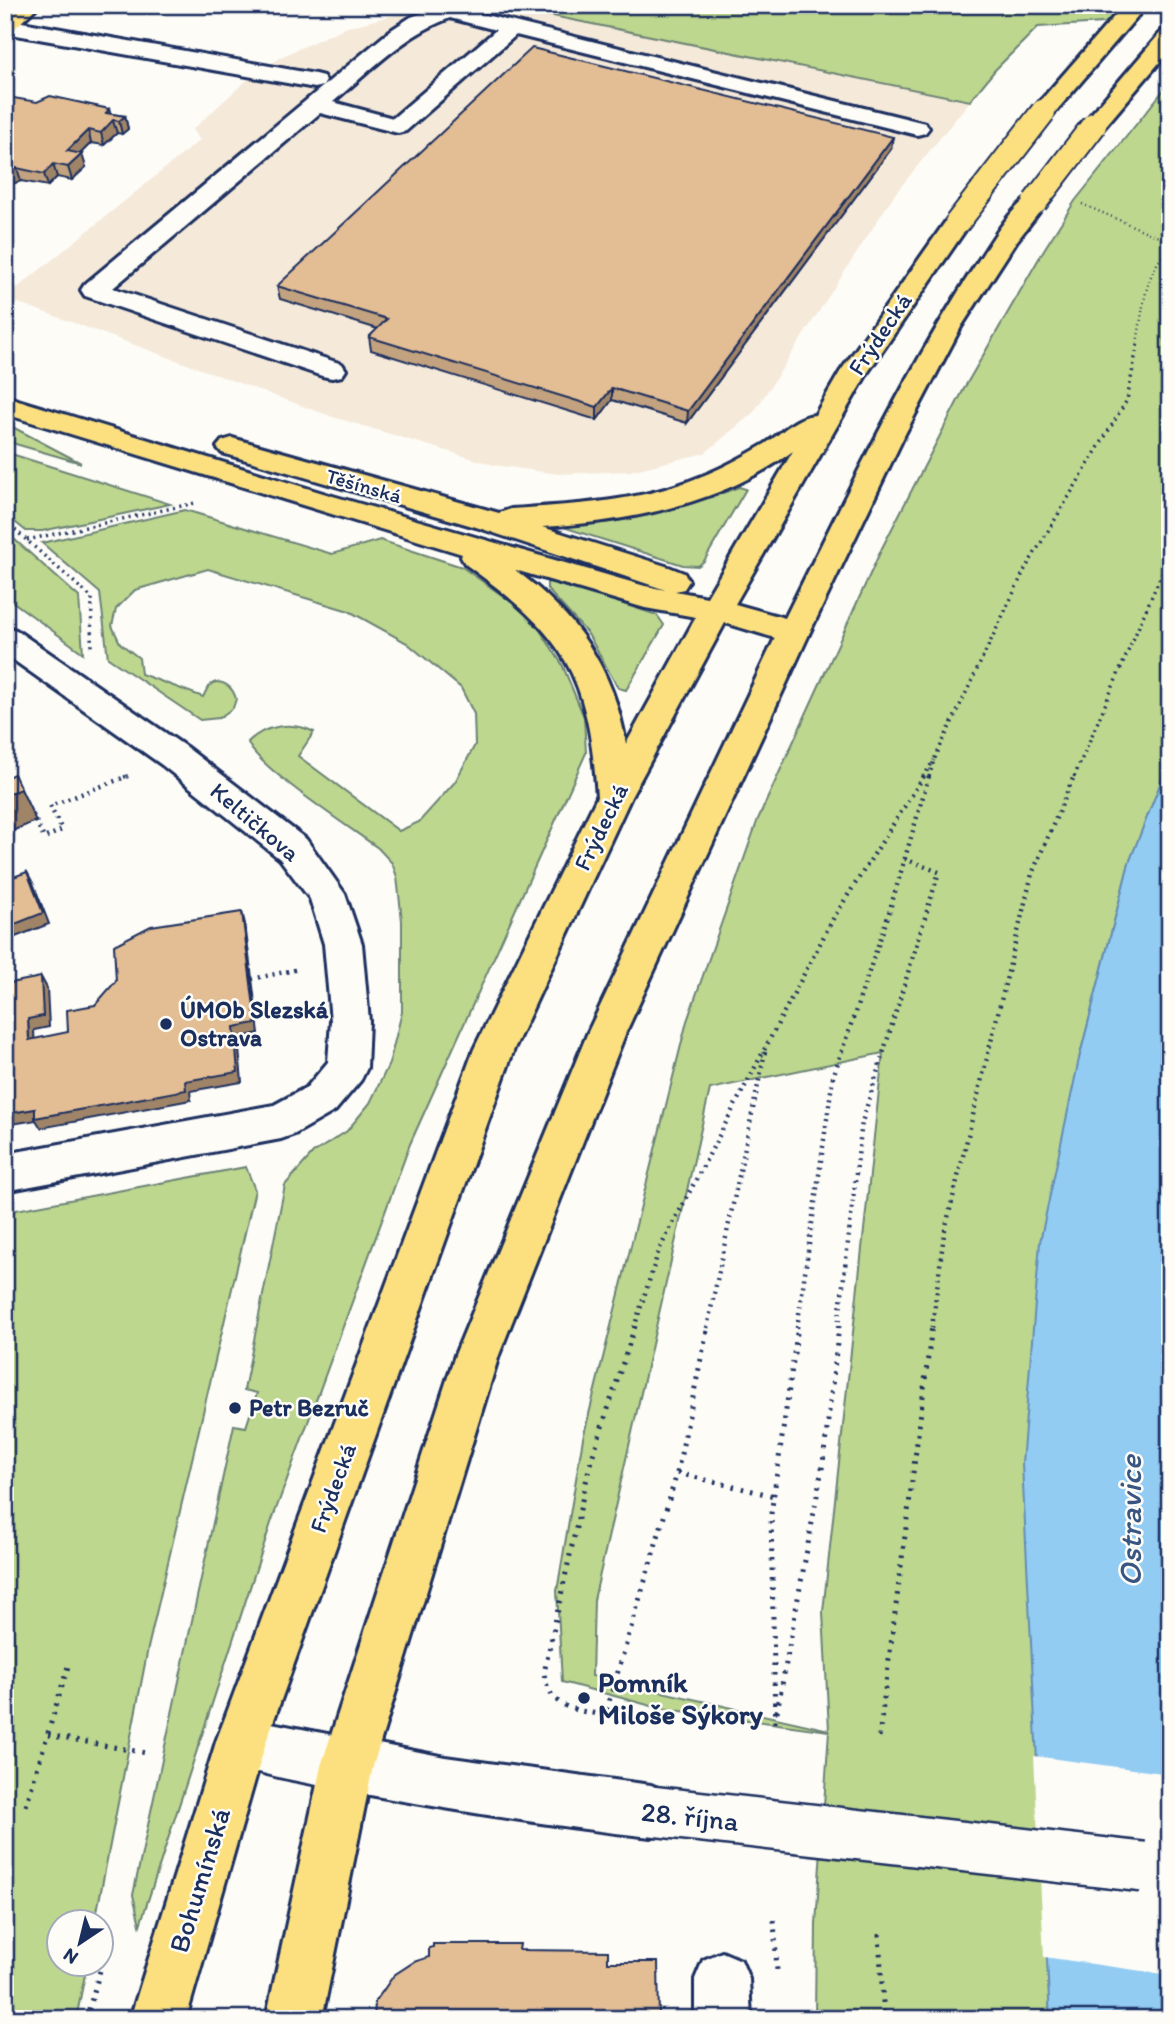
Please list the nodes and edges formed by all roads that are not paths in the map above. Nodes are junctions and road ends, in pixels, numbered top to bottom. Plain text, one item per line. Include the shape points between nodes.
1 (28, 5) edge
2 (1136, 5) edge
3 (5, 25) edge
4 (512, 27) junction
5 (1170, 36) edge
6 (315, 93) junction
7 (917, 128) dead end
8 (332, 370) dead end
9 (5, 377) edge
10 (5, 405) edge
11 (831, 408) junction
12 (487, 520) junction
13 (451, 540) junction
14 (716, 609) junction
15 (794, 632) junction
16 (5, 638) edge
17 (614, 797) junction
18 (5, 1173) edge
19 (241, 1742) junction
20 (347, 1766) junction
21 (1156, 1868) edge
22 (158, 2019) edge
23 (294, 2019) edge

1 - 3 main road
2 - 11 main road, Frýdecká, bridge via 1043,112 957,223
3 - 6 street
4 - 6 street via 449,11 433,16
4 - 6 street via 398,126
4 - 7 street
5 - 15 main road, bridge via 1006,237 948,327
6 - 8 street via 94,290
9 - 12 main road, Těšínská
10 - 13 main road, Těšínská
11 - 12 main road via 772,454 684,496 640,507
11 - 14 main road, Frýdecká
12 - 14 main road, Těšínská via 658,574
13 - 14 main road, Těšínská via 645,597
13 - 17 main road via 543,609 575,649 593,680 611,755
14 - 15 main road, Těšínská
14 - 17 main road, Frýdecká
15 - 20 main road via 607,1032 477,1355
16 - 18 street, Keltičkova via 189,767 293,849 327,894 343,944 351,1021 347,1068 321,1099 281,1121
17 - 19 main road, Frýdecká via 494,1049
19 - 20 street, 28. října
19 - 22 main road, Bohumínská
20 - 21 street, 28. října, bridge via 589,1805
20 - 23 main road

